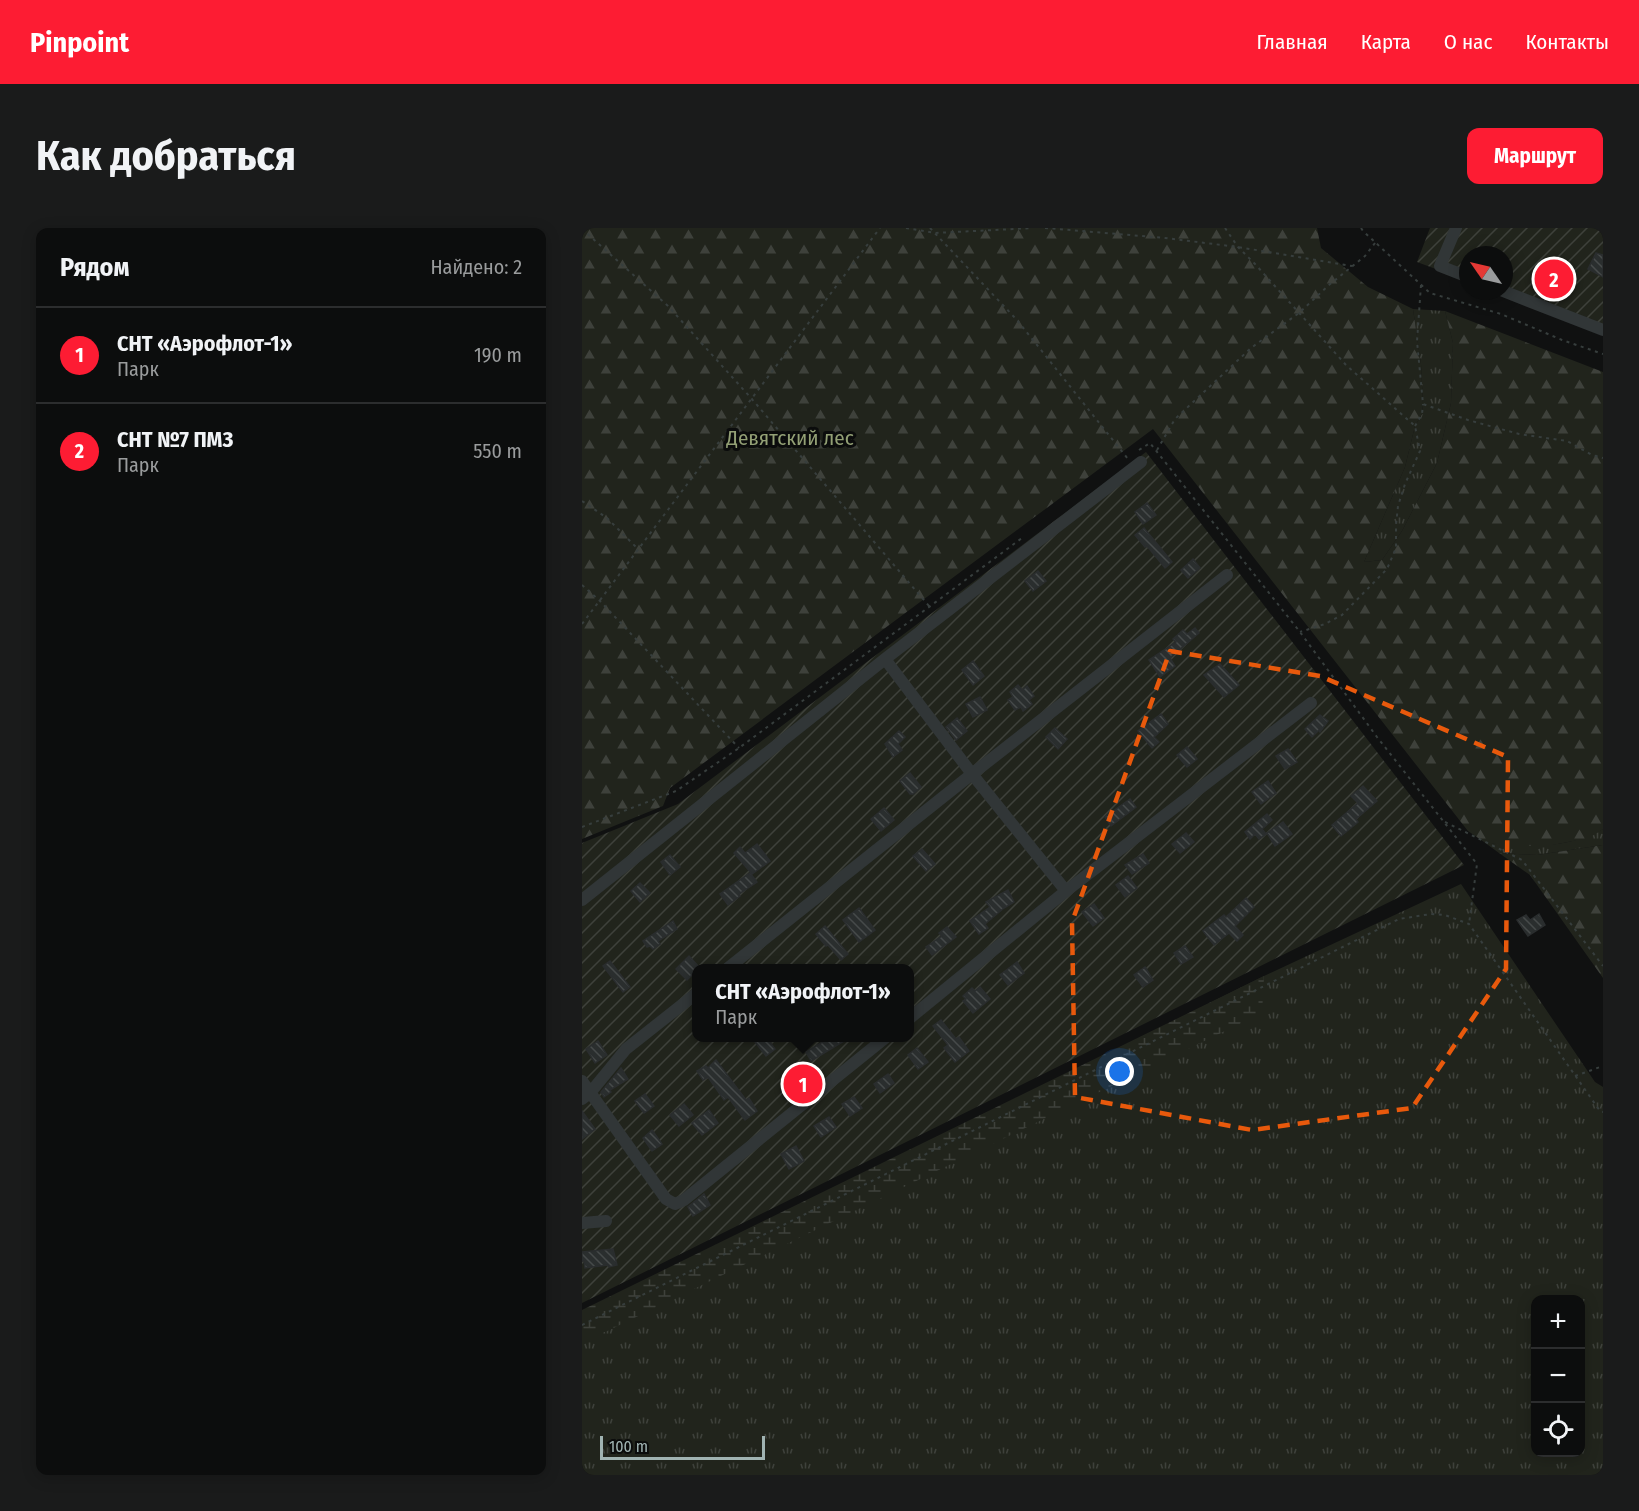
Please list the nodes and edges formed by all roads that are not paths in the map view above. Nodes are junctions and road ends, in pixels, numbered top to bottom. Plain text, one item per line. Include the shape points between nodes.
1 (1456, 228) edge
2 (1459, 273) edge
3 (1513, 295) edge
4 (1603, 330) edge
5 (1139, 457) road end
6 (1227, 575) dead end
7 (885, 659) junction
8 (1311, 703) dead end
9 (972, 774) junction
10 (1066, 891) junction
11 (582, 900) edge
12 (734, 964) edge
13 (692, 996) edge
14 (914, 1014) edge
15 (880, 1042) edge
16 (582, 1081) edge
17 (586, 1096) edge
18 (606, 1221) dead end
19 (582, 1223) edge

1 - 2 lane via 1440,266
3 - 4 lane
5 - 7 lane
6 - 9 lane
7 - 9 lane
7 - 11 lane
8 - 10 lane
9 - 10 lane
9 - 12 lane
10 - 14 lane
13 - 17 lane via 626,1049
15 - 17 lane via 675,1204 666,1199
16 - 17 lane
18 - 19 lane

